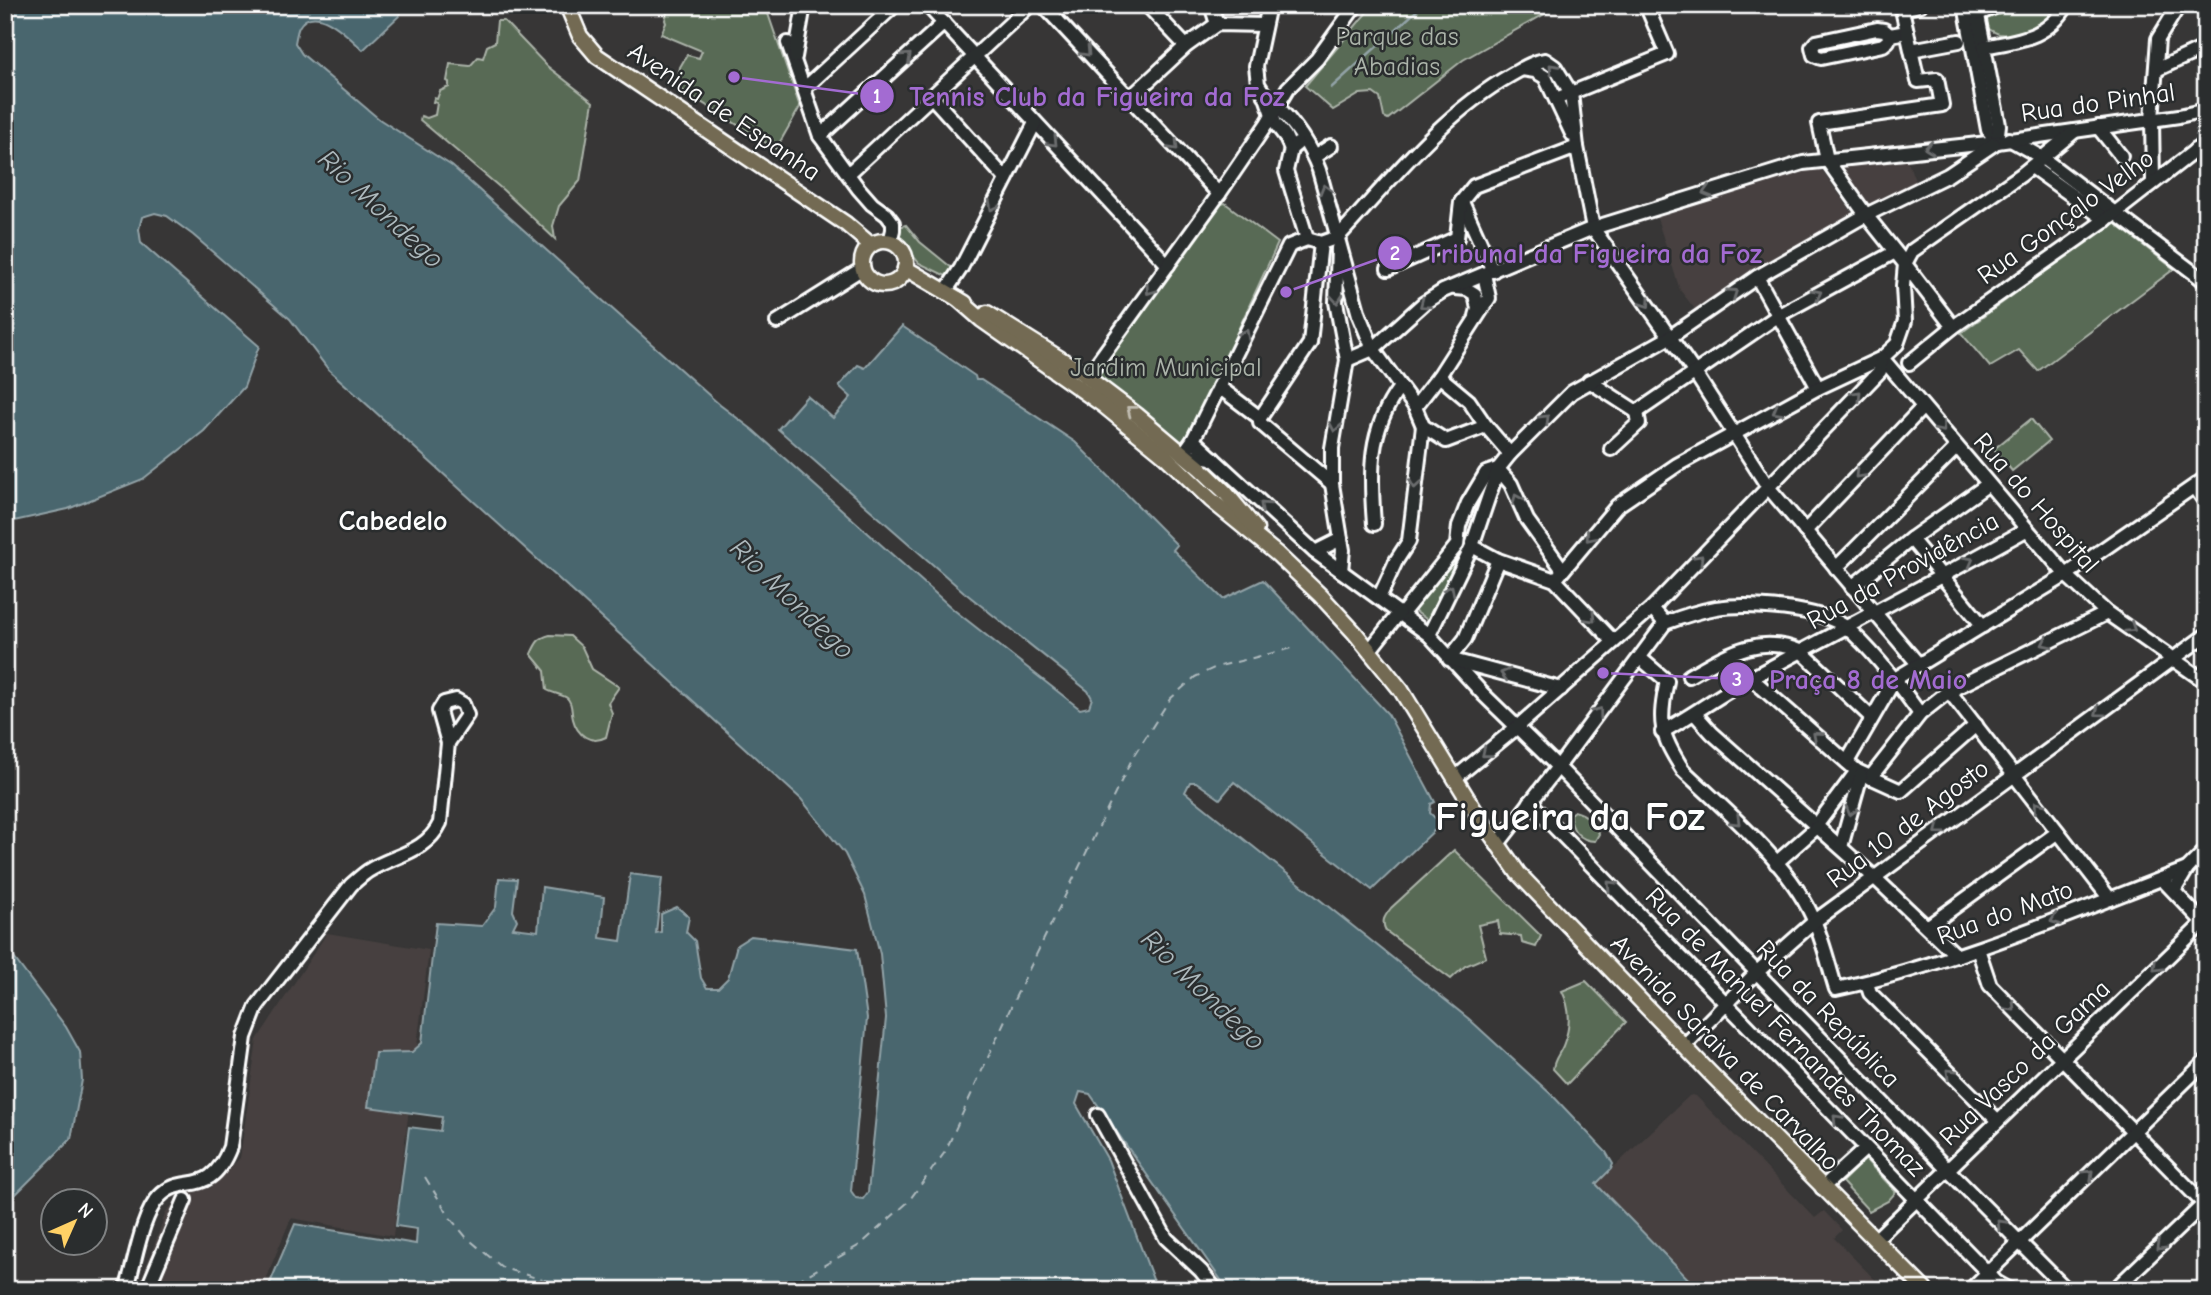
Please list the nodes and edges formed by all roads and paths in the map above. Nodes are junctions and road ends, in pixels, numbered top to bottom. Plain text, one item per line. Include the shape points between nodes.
1 (566, 5) edge
2 (804, 5) edge
3 (895, 5) edge
4 (927, 5) edge
5 (1030, 5) edge
6 (1043, 5) edge
7 (1147, 5) edge
8 (1211, 5) edge
9 (1269, 5) edge
10 (1356, 5) edge
11 (1646, 5) edge
12 (1920, 5) edge
13 (1965, 5) edge
14 (2000, 5) edge
15 (2067, 5) edge
16 (2179, 5) edge
17 (1901, 7) edge
18 (1977, 10) edge
19 (944, 23) junction
20 (1217, 24) junction
21 (1264, 25) junction
22 (1907, 32) junction
23 (1890, 35) junction
24 (1959, 41) dead end
25 (788, 43) dead end
26 (1185, 46) junction
27 (1984, 47) junction
28 (2206, 47) edge
29 (1911, 50) junction
30 (974, 56) junction
31 (794, 61) junction
32 (1522, 69) junction
33 (2156, 70) junction
34 (804, 88) junction
35 (1571, 93) junction
36 (931, 96) junction
37 (1130, 98) junction
38 (1556, 99) junction
39 (1274, 109) junction
40 (2206, 110) edge
41 (2152, 119) junction
42 (1035, 123) junction
43 (2098, 127) junction
44 (2077, 130) junction
45 (820, 136) junction
46 (2003, 141) junction
47 (1305, 142) junction
48 (1959, 145) junction
49 (1331, 146) dead end
50 (2201, 146) edge
51 (1577, 147) junction
52 (1291, 149) junction
53 (2121, 156) dead end
54 (1314, 157) junction
55 (2041, 157) junction
56 (1827, 160) junction
57 (2206, 164) edge
58 (1963, 165) junction
59 (2032, 167) junction
60 (848, 174) junction
61 (2056, 177) junction
62 (1006, 179) junction
63 (2153, 183) junction
64 (1219, 194) junction
65 (1461, 202) junction
66 (1866, 215) junction
67 (2110, 216) junction
68 (1593, 228) junction
69 (1338, 237) junction
70 (1307, 239) junction
71 (890, 242) junction
72 (1321, 243) junction
73 (870, 245) junction
74 (1895, 253) junction
75 (1905, 264) junction
76 (1168, 265) junction
77 (863, 268) junction
78 (905, 268) junction
79 (1388, 268) dead end
80 (1488, 272) junction
81 (1756, 277) junction
82 (2206, 282) edge
83 (1451, 288) junction
84 (952, 296) junction
85 (1779, 315) junction
86 (1475, 320) junction
87 (777, 322) dead end
88 (1953, 327) junction
89 (1670, 337) junction
90 (1373, 349) junction
91 (1882, 358) junction
92 (1347, 360) junction
93 (1909, 363) dead end
94 (1695, 373) junction
95 (1439, 376) junction
96 (1589, 381) junction
97 (1086, 384) junction
98 (1219, 387) junction
99 (1400, 387) junction
100 (1818, 388) junction
101 (1415, 407) junction
102 (1923, 407) junction
103 (1637, 412) junction
104 (1260, 420) junction
105 (1423, 426) junction
106 (1486, 426) junction
107 (1735, 434) junction
108 (1193, 440) junction
109 (1957, 447) junction
110 (1611, 450) dead end
111 (1163, 454) junction
112 (1184, 454) junction
113 (1510, 454) junction
114 (1213, 458) junction
115 (1498, 469) junction
116 (2206, 478) edge
117 (1332, 484) junction
118 (1987, 485) junction
119 (1768, 487) junction
120 (2195, 487) junction
121 (2206, 503) edge
122 (1374, 524) dead end
123 (2026, 530) junction
124 (1805, 531) junction
125 (1341, 539) junction
126 (1911, 539) junction
127 (1472, 546) junction
128 (1315, 552) junction
129 (1277, 554) junction
130 (1498, 560) junction
131 (1836, 568) junction
132 (1341, 572) junction
133 (1559, 575) junction
134 (2066, 575) junction
135 (1942, 577) junction
136 (1852, 587) junction
137 (1379, 598) junction
138 (1652, 608) junction
139 (1874, 613) junction
140 (2107, 613) junction
141 (1400, 614) junction
142 (1665, 623) junction
143 (1983, 626) junction
144 (1845, 627) junction
145 (1429, 635) junction
146 (2206, 635) edge
147 (1613, 641) junction
148 (1370, 650) junction
149 (1802, 652) junction
150 (1640, 658) junction
151 (2175, 658) junction
152 (1449, 659) junction
153 (1919, 665) junction
154 (1689, 676) dead end
155 (1751, 678) junction
156 (1895, 679) junction
157 (2206, 682) edge
158 (1561, 689) junction
159 (1949, 691) junction
160 (1695, 714) junction
161 (1920, 714) junction
162 (1872, 718) junction
163 (444, 724) junction
164 (1976, 725) junction
165 (459, 726) junction
166 (1517, 727) junction
167 (1662, 732) junction
168 (449, 743) junction
169 (1558, 767) junction
170 (1859, 771) junction
171 (2014, 774) junction
172 (1455, 778) junction
173 (1530, 802) junction
174 (1816, 827) junction
175 (2058, 832) junction
176 (1497, 845) junction
177 (1841, 847) junction
178 (2206, 850) edge
179 (1776, 863) junction
180 (2187, 869) junction
181 (1875, 878) junction
182 (2162, 879) junction
183 (2174, 891) junction
184 (2110, 899) junction
185 (1815, 921) junction
186 (2205, 921) edge
187 (1927, 927) junction
188 (1978, 949) junction
189 (1957, 956) junction
190 (1756, 973) junction
191 (1867, 983) junction
192 (1727, 1005) junction
193 (1684, 1046) junction
194 (2063, 1059) junction
195 (2206, 1061) edge
196 (1098, 1115) dead end
197 (1998, 1121) junction
198 (2134, 1131) junction
199 (1866, 1148) junction
200 (1947, 1169) junction
201 (1822, 1188) junction
202 (185, 1200) dead end
203 (1917, 1200) junction
204 (2205, 1204) edge
205 (1876, 1239) junction
206 (2019, 1242) junction
207 (1995, 1282) edge
208 (127, 1290) edge
209 (147, 1290) edge
210 (1216, 1290) edge
211 (1925, 1290) edge
212 (1970, 1290) edge
213 (2010, 1290) edge
214 (2067, 1290) edge
215 (2114, 1290) edge

1 - 73 main road, Avenida de Espanha via 580,36 597,56 846,224
2 - 31 street
3 - 34 street
4 - 19 street
5 - 30 street
6 -> 37 street
7 - 26 street
8 - 20 street
9 - 21 street
10 - 39 street
11 - 35 street via 1667,54
12 - 17 street
13 - 46 street via 1988,130
14 - 18 street
15 - 27 street via 2058,20 2030,38
16 - 33 street via 2158,39
17 - 22 street
18 - 27 street
19 - 30 street
45 -> 19 street
20 - 21 street
20 - 26 street
21 - 39 street via 1256,66 1258,84
22 - 23 street
22 - 29 street
23 - 23 street via 1877,29 1812,47 1814,55 1821,58 1883,45
24 - 29 street
25 - 31 street
26 - 37 street
27 - 46 street
28 - 33 street
29 - 56 street via 1918,81 1937,79 1942,104 1819,123
30 - 36 street
30 - 42 street
31 - 34 street
35 -> 32 street via 1555,67 1545,60
32 - 38 street via 1545,77
32 - 69 street via 1493,85 1439,129
33 - 41 street
34 - 45 street
35 - 38 street
35 - 51 street
36 - 60 street
36 - 62 street
37 -> 64 street
38 - 51 street
39 - 47 street via 1285,114
39 - 52 street
39 - 64 street
40 - 41 street, Rua do Pinhal
41 - 43 street, Rua do Pinhal
41 - 63 street
42 - 62 street
42 -> 76 street
43 - 44 street, Rua do Pinhal
43 - 53 street
44 - 46 street, Rua do Pinhal
44 - 55 street
45 - 60 street
46 - 48 street, Rua do Pinhal
46 - 55 street
46 - 58 street
47 - 52 street
47 - 54 street
48 -> 56 street, Rua do Pinhal
48 - 58 street via 1965,156
49 - 54 street
50 - 57 street
50 - 63 street, Rua Gonçalo Velho
51 - 65 street via 1474,186
51 - 68 street
52 - 70 street via 1286,171
69 -> 54 street
55 - 59 street
55 - 61 street
56 - 66 street
56 -> 68 street, Rua do Pinhal via 1803,163
58 - 66 street
59 - 61 street
59 - 75 street via 1912,251
60 - 71 street via 893,223
61 - 67 street
62 -> 84 street via 961,268
63 - 67 street, Rua Gonçalo Velho
64 - 76 street
65 - 79 street via 1457,237
65 - 80 street
66 - 74 street
66 - 81 street
67 - 82 street
67 - 88 street, Rua Gonçalo Velho
68 - 80 street, Rua do Pinhal
68 -> 89 street
69 - 72 street
69 - 90 street
69 -> 92 street via 1336,302
70 - 72 street
98 -> 70 street via 1289,246
71 - 73 main road
71 - 78 main road via 901,249
72 - 104 street via 1310,343
73 - 77 main road
74 - 75 street
85 -> 74 street
75 - 88 street
75 - 91 street via 1905,321 1898,344
76 -> 97 street
77 - 78 main road via 871,280 884,284 898,279
77 - 87 street
78 - 84 main road
80 - 83 street, Rua do Pinhal
80 - 86 street via 1489,298
81 - 85 street
89 -> 81 street
83 - 86 street via 1475,294
83 -> 90 street, Rua do Pinhal via 1424,303
84 - 97 main road via 1024,334
85 - 94 street
85 - 100 street
86 - 95 street
88 - 93 street, Rua Gonçalo Velho
89 - 94 street
89 - 96 street
90 - 92 street, Rua do Pinhal
90 - 99 street
91 - 100 street
91 - 102 street, Rua do Hospital
119 -> 91 street via 1880,370
92 -> 117 street via 1332,447
94 - 103 street
94 - 107 street
95 - 101 street
95 - 106 street via 1469,401
96 - 103 street
113 -> 96 street via 1572,391
97 - 111 main road
112 -> 97 main road via 1137,415
98 - 104 street
98 - 108 street
99 - 101 street
99 - 122 street via 1375,434 1371,478
100 -> 107 street
101 - 105 street
102 -> 109 street, Rua do Hospital
102 -> 124 street
103 - 110 street via 1639,423
104 - 117 street
105 - 106 street via 1446,440
105 -> 137 street via 1409,541
106 - 113 street
107 - 119 street
107 -> 133 street via 1617,506
108 - 112 street
108 - 114 street, Rua da República
109 - 118 street, Rua do Hospital
109 - 131 street
111 - 112 main road
111 - 129 main road
112 - 114 street
112 - 129 main road via 1225,492
113 - 115 street
128 -> 114 street, Rua da República
115 - 127 street
133 -> 115 street via 1511,484
115 - 141 street via 1486,473 1468,503 1457,545
116 - 120 street
117 - 125 street
118 - 123 street, Rua do Hospital
118 - 126 street
119 - 124 street
138 -> 119 street
120 - 121 street
120 - 134 street
123 - 134 street, Rua do Hospital
135 -> 123 street, Rua da Providência
124 - 131 street
125 - 128 street
125 - 132 street
126 - 135 street
126 - 136 street
127 - 130 street
145 -> 127 street
128 - 132 street, Rua da República
129 - 148 main road, Avenida Saraiva de Carvalho
130 - 133 street
130 - 152 street via 1465,639
131 - 136 street
132 - 137 street, Rua da República
133 -> 147 street
134 - 140 street, Rua do Hospital
134 - 143 street
135 - 139 street, Rua da Providência
135 - 143 street
136 - 139 street
137 - 141 street, Rua da República
138 - 142 street
138 - 147 street
139 - 144 street, Rua da Providência
139 - 153 street
140 -> 151 street, Rua do Hospital
140 -> 159 street
141 - 145 street, Rua da República
141 - 148 street
142 - 144 street via 1715,608 1741,606 1799,611
142 - 150 street
143 - 153 street
144 - 149 street, Rua da Providência
144 - 156 street
145 - 152 street, Rua da República
146 - 151 street, Rua 10 de Agosto
147 - 158 street
148 - 172 main road, Avenida Saraiva de Carvalho via 1401,690
149 - 154 street via 1788,646 1753,645
149 - 155 street, Rua da Providência
149 - 162 street
150 - 167 street via 1667,681
169 -> 150 street
151 - 157 street, Rua do Hospital
151 -> 171 street, Rua 10 de Agosto
158 -> 152 street
152 - 166 street, Rua da República
153 - 156 street
155 - 160 street, Rua da Providência
170 -> 155 street
156 - 161 street
156 - 162 street
158 - 166 street
159 - 161 street
159 - 164 street
160 - 167 street, Rua da Providência
160 - 174 street
161 - 170 street
162 - 170 street
163 - 165 street
163 - 165 street via 439,716 441,706 456,700 467,711
163 - 168 street
164 - 170 street via 1900,791
164 - 171 street
165 - 168 street
166 - 169 street, Rua da República
166 -> 172 street
167 -> 179 street via 1683,769
168 - 208 street via 435,833 426,844 369,871 351,885 257,1006 245,1037 225,1160 202,1182 157,1199 149,1211
169 - 173 street
169 - 190 street, Rua da República
170 - 174 street
170 -> 177 street
175 -> 171 street
171 -> 181 street, Rua 10 de Agosto
172 - 176 main road, Avenida Saraiva de Carvalho
173 - 176 street
192 -> 173 street, Rua de Manuel Fernandes Thomaz
174 - 177 street
174 - 179 street
175 - 184 street
175 - 187 street
176 - 193 main road, Avenida Saraiva de Carvalho via 1535,891
177 - 181 street
178 - 180 street
179 - 185 street
180 - 182 street, Rua do Mato
180 - 183 street
181 - 185 street, Rua 10 de Agosto
181 - 187 street
182 - 183 street
182 - 184 street, Rua do Mato
183 - 186 street
184 -> 188 street, Rua do Mato
185 - 190 street, Rua 10 de Agosto
185 - 191 street, Rua do Mato via 1836,989
186 -> 194 street, Rua Vasco da Gama
187 - 189 street
188 - 189 street, Rua do Mato
188 -> 194 street via 1990,985
189 - 191 street, Rua do Mato
190 - 192 street, Rua 10 de Agosto
190 - 200 street, Rua da República
197 -> 191 street via 1870,993
192 - 193 street, Rua 10 de Agosto
199 -> 192 street, Rua de Manuel Fernandes Thomaz
193 - 201 main road, Avenida Saraiva de Carvalho
194 - 197 street, Rua Vasco da Gama
194 - 198 street
195 - 198 street
196 - 210 street via 1167,1238
197 - 200 street, Rua Vasco da Gama
198 - 204 street
206 -> 198 street
199 - 201 street
199 - 203 street, Rua de Manuel Fernandes Thomaz
200 - 203 street, Rua Vasco da Gama
206 -> 200 street, Rua da República
201 - 205 main road, Avenida Saraiva de Carvalho
202 - 209 street
203 - 205 street, Rua Vasco da Gama
203 - 207 street, Rua de Manuel Fernandes Thomaz
204 -> 215 street
205 - 211 main road, Avenida Saraiva de Carvalho
206 - 207 street
206 - 214 street, Rua da República
207 - 212 street
207 - 213 street, Rua de Manuel Fernandes Thomaz

